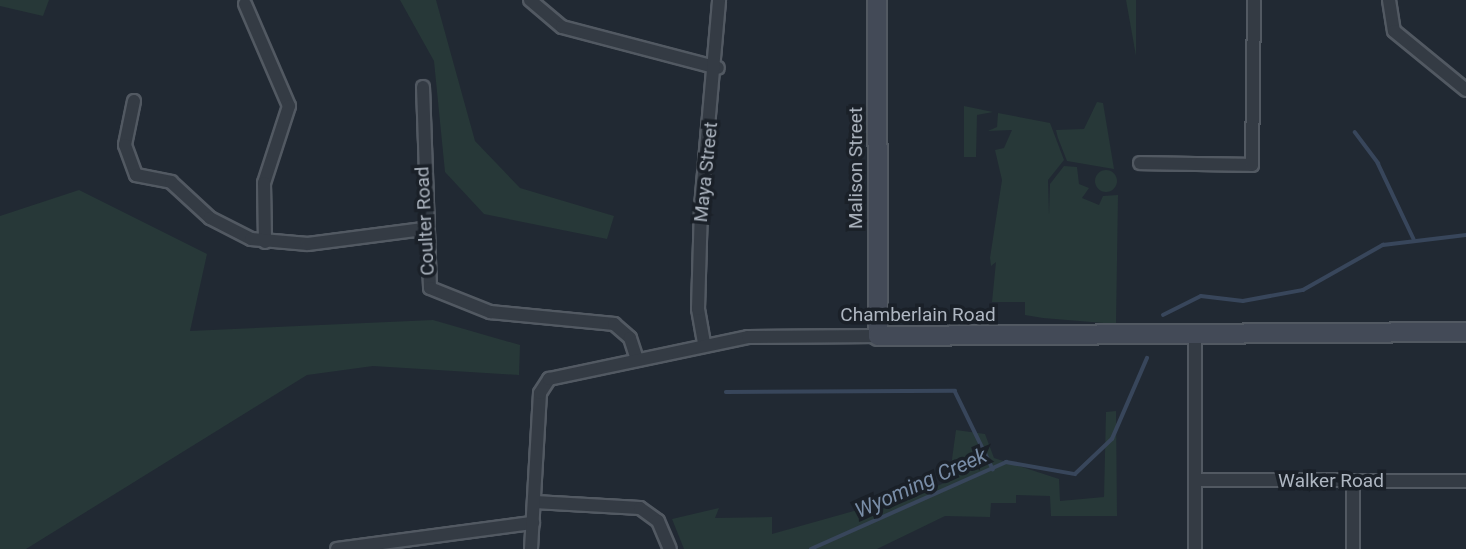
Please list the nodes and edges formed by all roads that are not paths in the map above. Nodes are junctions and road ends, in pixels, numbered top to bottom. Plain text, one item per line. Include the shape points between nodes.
1 (530, 0) edge
2 (719, 0) edge
3 (877, 0) edge
4 (1254, 0) edge
5 (1389, 0) edge
6 (245, 4) dead end
7 (718, 68) junction
8 (423, 86) dead end
9 (1466, 90) edge
10 (134, 101) dead end
11 (1140, 163) dead end
12 (424, 229) junction
13 (265, 242) junction
14 (1466, 332) edge
15 (1195, 335) junction
16 (878, 336) junction
17 (704, 343) junction
18 (637, 360) junction
19 (1195, 480) junction
20 (1353, 481) junction
21 (1466, 481) edge
22 (535, 502) junction
23 (533, 523) junction
24 (337, 549) edge
25 (531, 549) edge
26 (670, 549) edge
27 (1195, 549) edge
28 (1353, 549) edge

1 - 7 street via 562,27
2 - 7 street, Maya Street
3 - 16 street, Malison Street
4 - 11 street via 1252,164
5 - 9 street via 1394,31
6 - 13 street via 289,106 264,183
7 - 17 street, Maya Street via 701,207 698,309
8 - 12 street, Coulter Road
10 - 13 street via 125,145 136,175 170,182 210,218
12 - 13 street
12 - 18 street, Coulter Road via 426,277 438,296 518,318 614,324 630,338
14 - 15 street, Chamberlain Road
15 - 16 street, Chamberlain Road
15 - 19 street
16 - 17 street, Chamberlain Road
17 - 18 street, Chamberlain Road
18 - 22 street, Chamberlain Road via 544,382
19 - 20 street, Walker Road
19 - 27 street
20 - 21 street, Walker Road
20 - 28 street
22 - 23 street, Chamberlain Road
22 - 26 street via 640,508 658,521
23 - 24 street
23 - 25 street, Chamberlain Road

